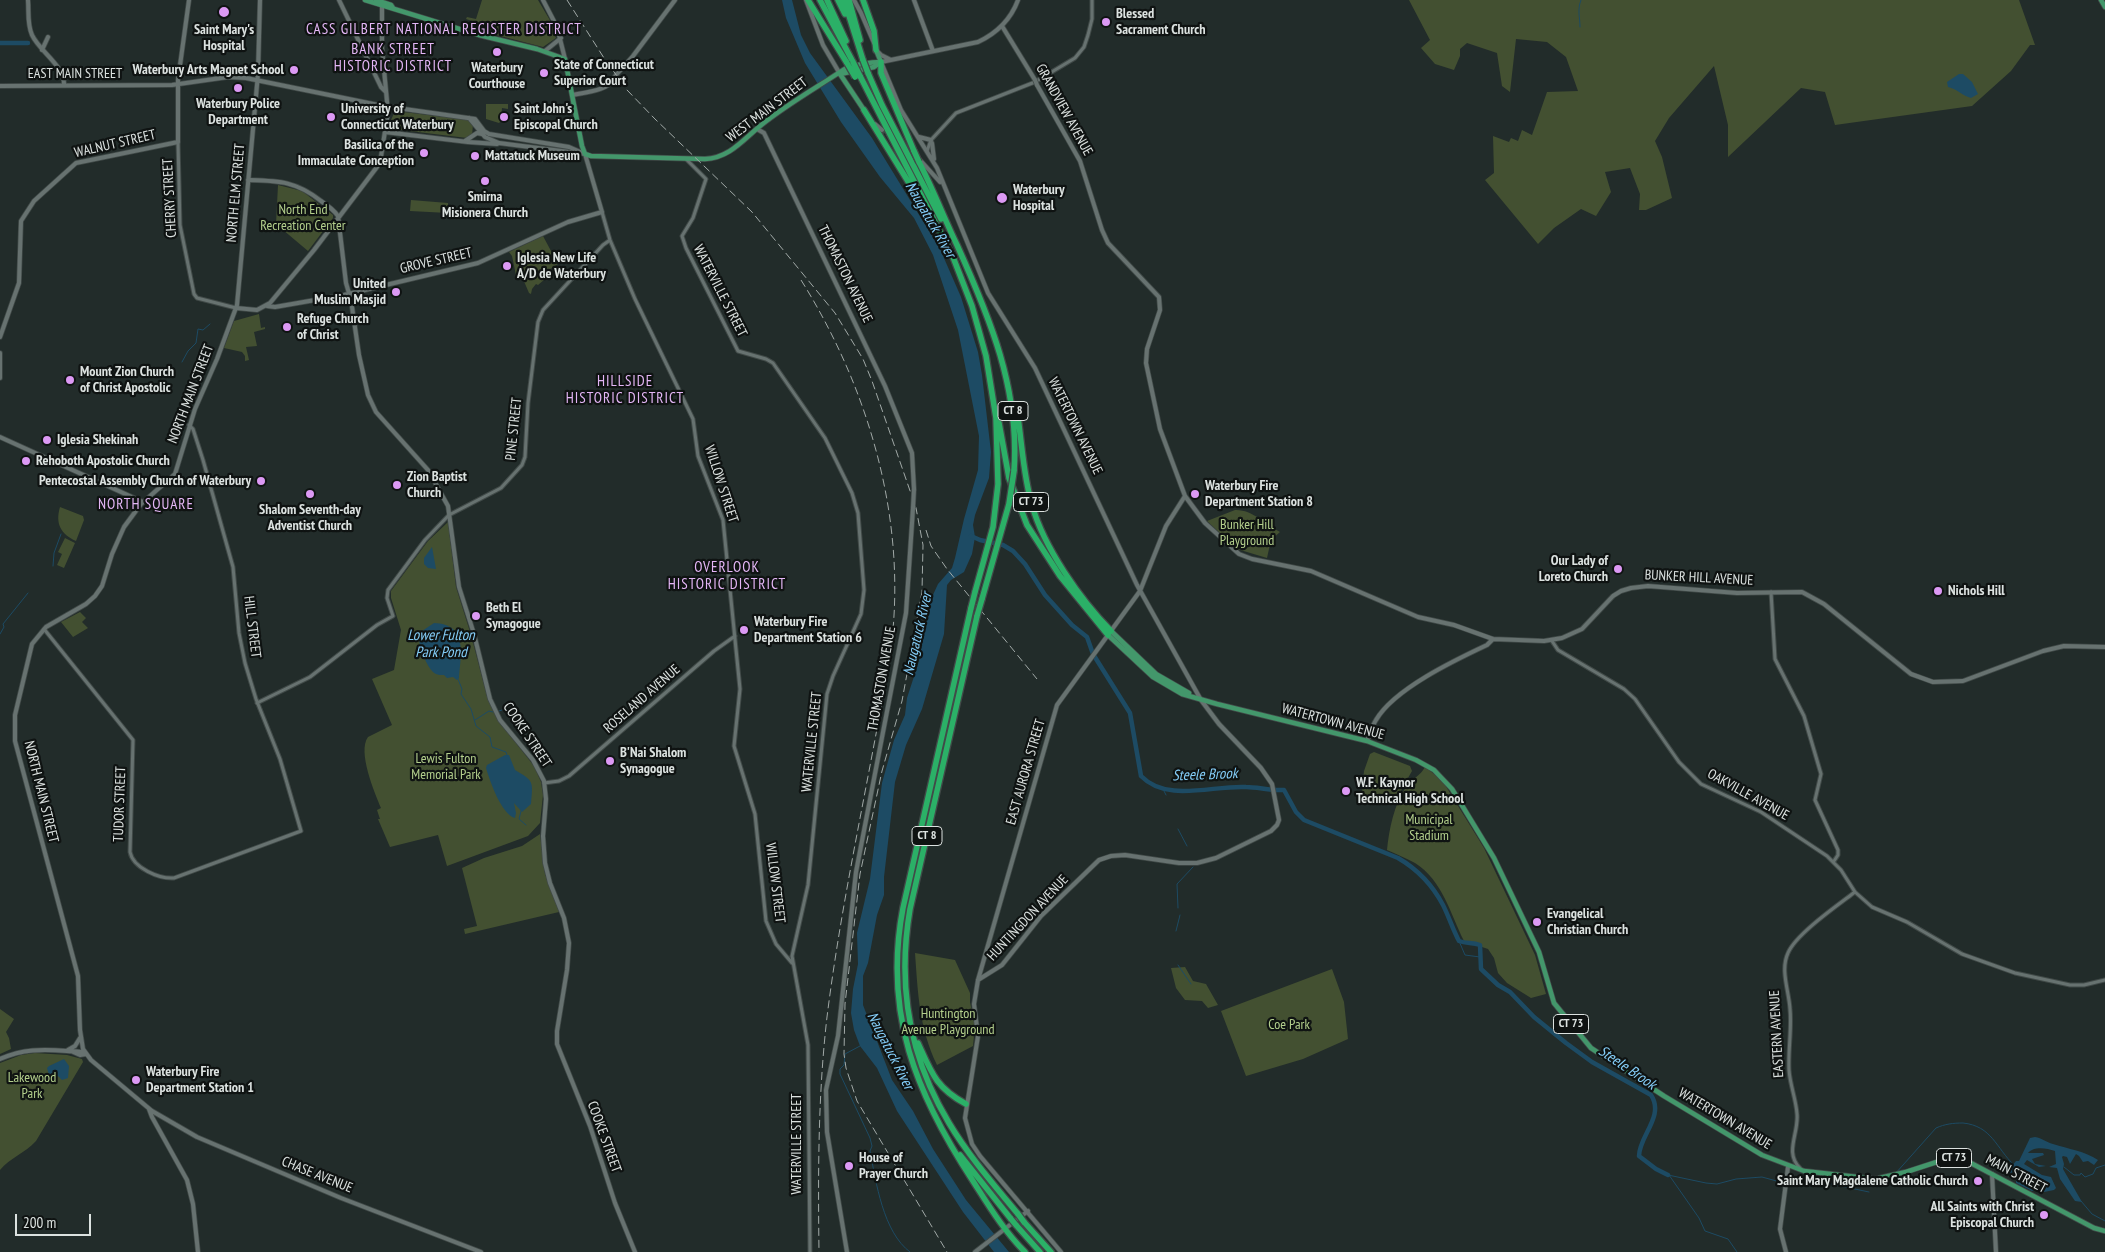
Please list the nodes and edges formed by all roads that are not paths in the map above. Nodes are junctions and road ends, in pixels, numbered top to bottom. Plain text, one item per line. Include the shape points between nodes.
1 (28, 0) edge
2 (189, 0) edge
3 (260, 0) edge
4 (339, 0) edge
5 (365, 0) edge
6 (376, 0) edge
7 (544, 0) edge
8 (675, 0) edge
9 (807, 0) edge
10 (821, 0) edge
11 (827, 0) edge
12 (838, 0) edge
13 (843, 0) edge
14 (849, 0) edge
15 (854, 0) edge
16 (863, 0) edge
17 (914, 0) edge
18 (1018, 0) edge
19 (1092, 0) edge
20 (2101, 0) edge
21 (382, 3) edge
22 (2105, 7) edge
23 (1002, 26) junction
24 (48, 37) dead end
25 (560, 38) junction
26 (857, 43) junction
27 (42, 50) junction
28 (876, 50) junction
29 (545, 51) junction
30 (933, 51) junction
31 (565, 59) junction
32 (864, 59) junction
33 (891, 60) junction
34 (881, 62) junction
35 (851, 63) junction
36 (384, 73) junction
37 (840, 74) junction
38 (376, 76) junction
39 (258, 80) junction
40 (178, 84) junction
41 (64, 85) junction
42 (0, 86) edge
43 (385, 91) junction
44 (572, 95) junction
45 (388, 107) junction
46 (864, 110) junction
47 (468, 118) junction
48 (474, 123) junction
49 (757, 129) junction
50 (882, 130) tunnel mouth
51 (385, 132) junction
52 (483, 133) junction
53 (917, 135) junction
54 (474, 136) junction
55 (932, 140) junction
56 (466, 141) junction
57 (178, 142) junction
58 (472, 143) junction
59 (499, 143) junction
60 (927, 151) junction
61 (913, 153) junction
62 (585, 154) junction
63 (686, 158) junction
64 (937, 168) junction
65 (248, 180) junction
66 (947, 192) junction
67 (602, 212) junction
68 (338, 216) junction
69 (330, 228) junction
70 (340, 230) junction
71 (610, 240) junction
72 (960, 253) junction
73 (953, 257) junction
74 (349, 293) junction
75 (268, 306) junction
76 (236, 308) junction
77 (0, 337) edge
78 (1000, 352) junction
79 (0, 353) edge
80 (989, 369) junction
81 (0, 378) edge
82 (1159, 422) joint
83 (189, 425) junction
84 (0, 437) edge
85 (183, 443) junction
86 (197, 443) junction
87 (1185, 496) junction
88 (143, 502) junction
89 (450, 514) junction
90 (1140, 591) junction
91 (1771, 592) junction
92 (44, 629) junction
93 (1110, 633) junction
94 (735, 636) junction
95 (1493, 639) junction
96 (1552, 641) junction
97 (726, 644) junction
98 (736, 645) junction
99 (2105, 647) edge
100 (1201, 700) junction
101 (258, 704) junction
102 (1367, 741) junction
103 (544, 783) junction
104 (301, 831) joint
105 (1834, 861) junction
106 (1855, 892) junction
107 (792, 950) junction
108 (784, 953) junction
109 (793, 963) junction
110 (904, 970) junction
111 (978, 980) junction
112 (2105, 980) edge
113 (81, 1036) junction
114 (64, 1051) junction
115 (86, 1054) junction
116 (0, 1059) edge
117 (966, 1104) junction
118 (149, 1109) junction
119 (933, 1111) junction
120 (168, 1121) junction
121 (158, 1127) junction
122 (1788, 1166) junction
123 (1914, 1170) joint
124 (1804, 1171) junction
125 (1992, 1174) junction
126 (1028, 1211) junction
127 (1005, 1230) junction
128 (2105, 1231) edge
129 (198, 1252) edge
130 (481, 1252) edge
131 (635, 1252) edge
132 (810, 1252) edge
133 (847, 1252) edge
134 (975, 1252) edge
135 (1025, 1252) edge
136 (1040, 1252) edge
137 (1051, 1252) edge
138 (1061, 1252) edge
139 (1786, 1252) edge
140 (1996, 1252) edge

1 - 27 main road via 31,32
2 - 40 main road, CHERRY STREET
3 - 39 main road, NORTH ELM STREET
4 - 38 main road
5 - 21 main road
6 - 21 main road
7 - 25 main road
8 - 44 main road via 614,81 596,90
9 - 35 highway
9 - 37 main road via 823,45
10 - 35 highway, CT 8
11 - 35 highway
12 - 26 highway
13 - 26 highway
14 - 32 highway
15 - 28 main road
16 - 28 highway via 874,31
17 - 30 main road
18 - 23 main road, WEST MAIN STREET
19 - 55 street via 1088,36 1075,58 1034,82 956,112
20 - 22 main road
21 - 29 main road via 479,35
21 - 36 main road
23 - 30 main road, WEST MAIN STREET via 974,44
23 - 82 main road, GRANDVIEW AVENUE via 1080,161 1108,243 1160,298 1160,310 1146,356
24 - 27 main road
25 - 29 main road
25 - 31 main road
26 - 32 highway
27 - 41 main road via 62,75
28 - 33 main road
28 - 34 main road
29 - 31 main road
30 - 33 main road, WEST MAIN STREET
31 - 44 main road
32 - 72 highway, CT 8, bridge via 886,113
33 - 34 main road, WEST MAIN STREET
34 - 37 main road, WEST MAIN STREET via 846,68
34 - 53 main road, WATERTOWN AVENUE via 901,110
34 - 61 highway via 881,73
35 - 73 highway, CT 8, bridge
36 - 38 main road via 381,77
36 - 43 main road
37 - 46 main road
37 - 49 main road, WEST MAIN STREET via 814,88
38 - 43 main road
39 - 40 main road, EAST MAIN STREET via 231,77
39 - 45 main road, EAST MAIN STREET
39 - 65 main road, NORTH ELM STREET
40 - 41 main road, EAST MAIN STREET
40 - 57 main road, CHERRY STREET
41 - 42 main road, EAST MAIN STREET
43 - 45 main road
44 - 62 main road
45 - 47 main road
45 - 51 main road
46 - 50 main road
46 - 73 highway
47 - 48 main road, WEST MAIN STREET
47 - 52 main road, WEST MAIN STREET via 476,119
48 - 52 main road, WEST MAIN STREET
48 - 54 main road
49 - 63 main road, WEST MAIN STREET via 724,155 710,159
49 - 133 main road, THOMASTON AVENUE, bridge via 763,132 885,386 912,453 914,489 906,613 856,872 838,1036 826,1093 827,1132
51 - 56 main road, WEST MAIN STREET
51 - 68 main road via 379,164
52 - 54 main road via 478,132
52 - 58 main road via 481,140
52 - 59 main road, WEST MAIN STREET via 488,140
52 - 62 main road, WEST MAIN STREET via 569,147
53 - 55 main road
53 - 60 main road, WATERTOWN AVENUE
54 - 56 main road
55 - 60 street
55 - 64 main road
56 - 58 main road, WEST MAIN STREET
57 - 76 street, CHERRY STREET via 180,225 194,294 197,298
57 - 77 main road, WALNUT STREET via 76,163 32,203 22,222 19,283
58 - 59 main road, WEST MAIN STREET
59 - 62 main road, WEST MAIN STREET
60 - 61 main road via 919,158
60 - 64 main road, WATERTOWN AVENUE
61 - 66 main road, WATERTOWN AVENUE via 933,172
61 - 72 highway, bridge
62 - 63 main road, WEST MAIN STREET
62 - 67 main road, WILLOW STREET
63 - 107 street, WATERVILLE STREET via 706,179 682,240 738,351 775,365 825,438 857,507 864,603 829,688 808,885
64 - 66 main road, WATERTOWN AVENUE
65 - 68 main road via 298,186 313,194
65 - 76 main road, NORTH ELM STREET
66 - 90 main road, WATERTOWN AVENUE via 988,293 1036,371
67 - 71 street, WILLOW STREET
67 - 74 main road, GROVE STREET via 571,221 480,262
68 - 69 main road
68 - 70 main road, COOKE STREET
69 - 70 main road via 337,226
69 - 75 main road
70 - 74 main road, COOKE STREET
71 - 89 street, PINE STREET via 543,310 538,322 522,466 500,488
71 - 94 street, WILLOW STREET via 648,329 693,419 698,456 725,528
72 - 78 highway, CT 8
73 - 80 highway, CT 8 via 976,318
74 - 75 main road, GROVE STREET
74 - 89 main road, COOKE STREET via 372,406 428,470
75 - 76 main road via 253,311
76 - 83 main road, NORTH MAIN STREET
78 - 93 highway, CT 73 via 1012,389 1035,515 1064,571
78 - 110 highway, CT 8, bridge via 1014,417 1014,472 977,616 910,910
79 - 81 main road
80 - 93 highway, CT 73 via 1008,471 1027,525 1060,576
80 - 119 highway, CT 8, bridge via 996,418 997,502 897,944 896,990 902,1028
82 - 87 main road, BUNKER HILL AVENUE
83 - 85 main road, NORTH MAIN STREET
83 - 86 street, HILL STREET
84 - 88 main road
85 - 86 street via 190,440
85 - 88 main road, NORTH MAIN STREET via 175,474
86 - 101 street, HILL STREET via 231,559 242,650
87 - 90 main road, EAST AURORA STREET via 1166,526
87 - 95 main road, BUNKER HILL AVENUE via 1205,523 1239,554 1318,574 1418,617 1454,624
88 - 92 main road, NORTH MAIN STREET via 124,527 97,594
89 - 101 street, PINE STREET via 425,540 388,589 393,616 379,623 312,676
89 - 103 main road, COOKE STREET via 459,586 492,702 502,722 535,762
90 - 93 main road, EAST AURORA STREET
90 - 100 main road, WATERTOWN AVENUE
91 - 96 main road, BUNKER HILL AVENUE via 1631,588 1613,596 1582,628
91 - 99 main road, BUNKER HILL AVENUE via 1802,592 1812,596 1911,674 1933,682 1963,681 2043,651 2073,645
91 - 105 street via 1776,659 1804,716 1818,762 1821,774 1815,800 1838,850
92 - 104 street, TUDOR STREET via 133,740 130,852 136,863 159,876 176,878
92 - 113 main road, NORTH MAIN STREET via 28,652 14,732 78,976
93 - 100 main road, CT 73 via 1156,674
93 - 111 main road, EAST AURORA STREET via 1057,706
94 - 97 street, ROSELAND AVENUE
94 - 98 street, WILLOW STREET
95 - 96 main road, BUNKER HILL AVENUE
95 - 102 main road via 1434,672 1390,703 1376,720
96 - 105 street, OAKVILLE AVENUE via 1558,650 1624,689 1635,699 1679,762 1701,784 1761,812
97 - 98 street
97 - 103 street, ROSELAND AVENUE via 564,780
98 - 108 street, WILLOW STREET via 740,694 734,743 755,814 766,921 773,939
100 - 102 main road, WATERTOWN AVENUE / CT 73
100 - 111 main road, HUNTINGDON AVENUE via 1272,784 1279,820 1275,828 1207,862 1189,864 1117,855 1099,860 1041,916 1002,965
101 - 104 street, HILL STREET via 279,756
102 - 122 main road, WATERTOWN AVENUE / CT 73 via 1434,770 1452,789 1486,844 1532,938 1554,1003 1591,1048 1762,1155
103 - 131 main road, COOKE STREET via 544,858 569,943 556,1031 557,1044
105 - 106 street, OAKVILLE AVENUE
106 - 112 street, OAKVILLE AVENUE via 1872,907 1977,960 2015,973 2070,985
106 - 124 street, EASTERN AVENUE via 1798,939 1785,960 1791,1019 1789,1072 1797,1114 1792,1143 1794,1162
107 - 108 street
107 - 109 street, WATERVILLE STREET
108 - 109 street, WILLOW STREET
109 - 132 street, WATERVILLE STREET via 808,1050
110 - 117 highway via 914,1033 938,1084
110 - 137 highway, CT 8, bridge via 911,1032 940,1107 963,1144
111 - 117 main road via 974,1004 978,1036
113 - 114 main road via 75,1046
113 - 115 main road, NORTH MAIN STREET
114 - 115 main road
114 - 116 main road via 29,1050
115 - 118 main road, NORTH MAIN STREET
117 - 126 main road via 965,1118 972,1144
118 - 120 main road, CHASE AVENUE
118 - 121 main road, NORTH MAIN STREET
119 - 127 highway via 954,1151
119 - 136 highway, CT 8, bridge via 956,1150
120 - 121 main road
120 - 130 main road, CHASE AVENUE via 221,1148
121 - 129 main road, NORTH MAIN STREET via 188,1185
122 - 124 main road, WATERTOWN AVENUE / CT 73
122 - 139 main road via 1780,1229
123 - 124 main road, WATERTOWN AVENUE / CT 73 via 1875,1180
123 - 125 main road, MAIN STREET / CT 73 via 1956,1158 1967,1160
125 - 128 main road, MAIN STREET / CT 73 via 2093,1228
125 - 140 main road
126 - 127 main road
126 - 138 main road
127 - 134 main road
127 - 135 highway

